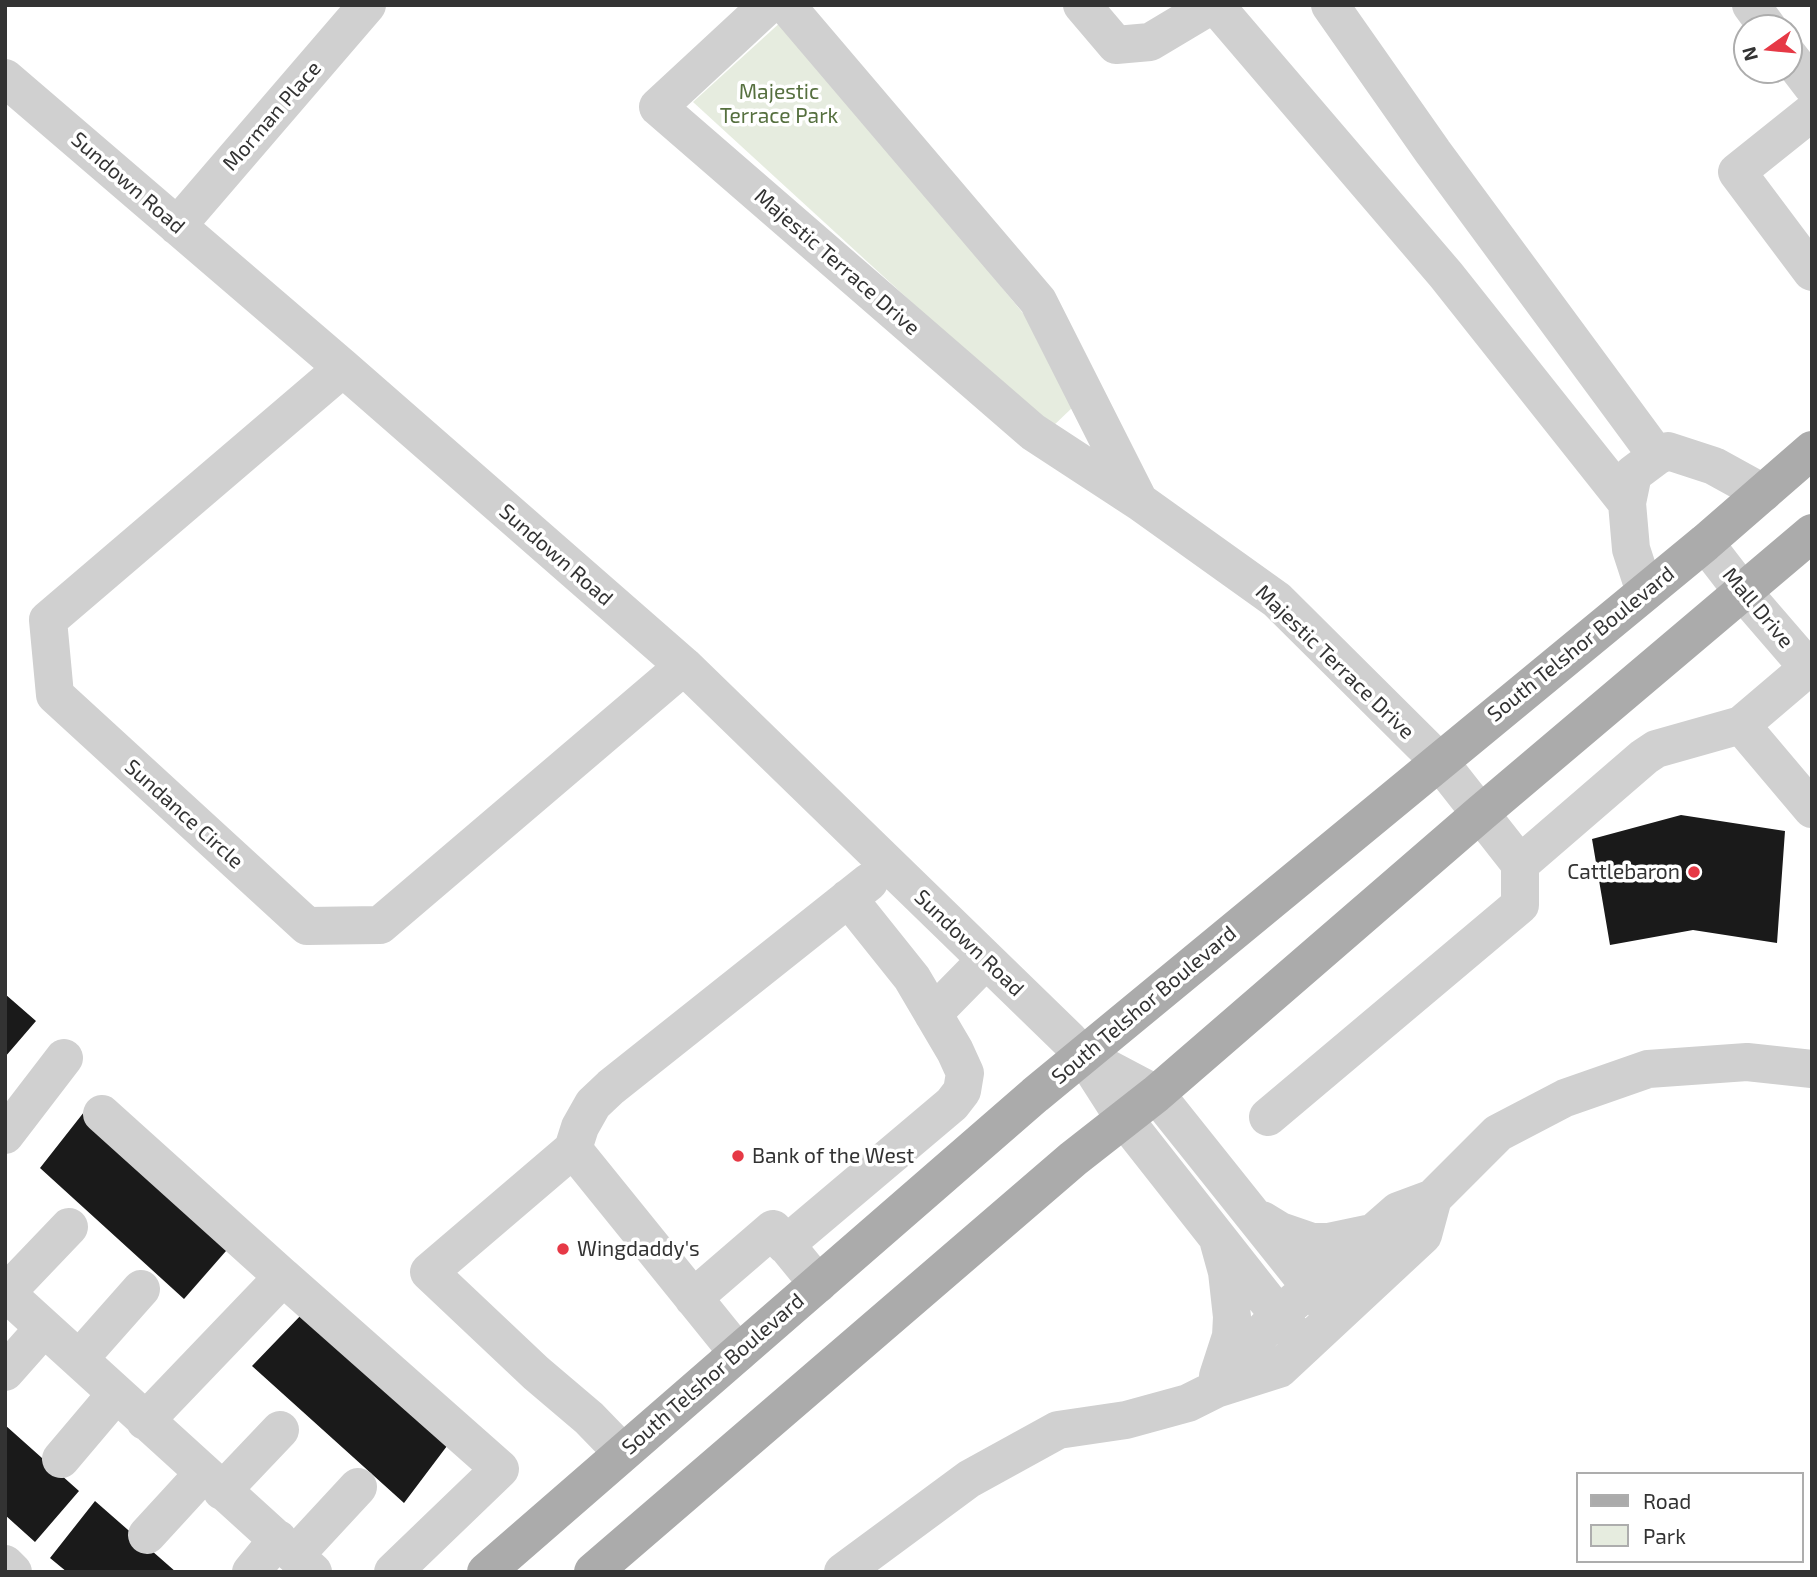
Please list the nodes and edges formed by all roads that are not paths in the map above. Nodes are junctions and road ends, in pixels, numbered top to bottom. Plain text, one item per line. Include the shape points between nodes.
1 (367, 5) edge
2 (768, 5) edge
3 (786, 5) edge
4 (1082, 5) edge
5 (1214, 5) edge
6 (1330, 5) edge
7 (5, 78) edge
8 (1812, 112) edge
9 (177, 226) junction
10 (1812, 272) edge
11 (343, 368) junction
12 (1812, 450) edge
13 (1657, 456) junction
14 (1762, 493) junction
15 (1140, 502) junction
16 (1627, 503) junction
17 (1812, 533) edge
18 (1704, 543) junction
19 (1742, 591) junction
20 (1645, 592) junction
21 (684, 666) junction
22 (1810, 670) edge
23 (1741, 725) junction
24 (1438, 761) junction
25 (1812, 809) edge
26 (1481, 813) junction
27 (1520, 864) junction
28 (889, 866) junction
29 (848, 898) junction
30 (986, 960) junction
31 (933, 1014) junction
32 (1084, 1056) junction
33 (64, 1058) dead end
34 (1812, 1069) edge
35 (1156, 1094) junction
36 (102, 1114) dead end
37 (1268, 1117) dead end
38 (1125, 1120) junction
39 (5, 1135) edge
40 (573, 1149) junction
41 (1433, 1198) junction
42 (1251, 1214) junction
43 (69, 1227) dead end
44 (1373, 1233) junction
45 (1218, 1238) junction
46 (785, 1245) junction
47 (283, 1277) junction
48 (817, 1284) junction
49 (1310, 1287) junction
50 (141, 1289) dead end
51 (6, 1293) edge
52 (693, 1298) junction
53 (1279, 1315) junction
54 (1335, 1317) junction
55 (44, 1328) junction
56 (1303, 1346) junction
57 (738, 1353) junction
58 (79, 1359) junction
59 (5, 1372) edge
60 (1216, 1389) junction
61 (116, 1394) junction
62 (145, 1421) junction
63 (280, 1430) dead end
64 (622, 1452) junction
65 (61, 1458) dead end
66 (212, 1482) junction
67 (358, 1487) dead end
68 (147, 1535) dead end
69 (295, 1555) edge
70 (5, 1564) edge
71 (13, 1572) edge
72 (251, 1572) edge
73 (393, 1572) edge
74 (486, 1572) edge
75 (593, 1572) edge
76 (844, 1572) edge

1 - 9 street, Morman Place
2 - 15 street, Majestic Terrace Drive via 658,107 1034,432
3 - 15 street, Majestic Terrace Drive via 1038,301
4 - 5 street via 1116,45 1150,42
5 - 16 street via 1446,275
6 - 13 street
7 - 9 street, Sundown Road
8 - 10 street via 1737,172
9 - 11 street, Sundown Road
11 - 21 street, Sundown Road
11 - 21 street, Sundance Circle via 48,621 55,695 307,926 380,925
12 - 14 main road, South Telshor Boulevard
13 - 14 street via 1668,451 1714,466
13 - 16 street via 1633,474
14 - 18 main road, South Telshor Boulevard
15 - 24 street, Majestic Terrace Drive via 1277,600
16 - 20 street via 1631,549
17 - 19 main road
18 - 19 street, Mall Drive
18 - 20 main road, South Telshor Boulevard
19 - 22 street, Mall Drive
19 - 26 main road
20 - 24 main road, South Telshor Boulevard
21 - 28 street, Sundown Road
22 - 23 street
23 - 25 street
23 - 27 street via 1656,749
24 - 26 street, Majestic Terrace Drive
24 - 32 main road, South Telshor Boulevard
26 - 27 street, Majestic Terrace Drive
26 - 35 main road
27 - 37 street via 1520,905
28 - 29 street
28 - 30 street, Sundown Road
29 - 31 street via 912,978
29 - 40 street via 611,1087 593,1104
30 - 31 street
30 - 32 street, Sundown Road
31 - 46 street via 965,1073 962,1091
32 - 35 street, Sundown Road
32 - 38 street, Sundown Road
32 - 48 main road, South Telshor Boulevard
33 - 39 street
34 - 41 street via 1747,1062 1648,1069 1612,1081 1565,1098 1499,1133
35 - 38 main road
35 - 42 street, Sundown Road
36 - 47 street
38 - 45 street, Sundown Road
38 - 75 main road via 1073,1159
40 - 52 street
40 - 64 street via 429,1272
41 - 44 street via 1398,1211
41 - 54 street via 1423,1235
42 - 44 street via 1311,1242
42 - 49 street, Sundown Road
43 - 51 street
44 - 49 street
45 - 53 street, Sundown Road
45 - 60 street via 1232,1317
46 - 48 street
46 - 52 street via 773,1229
47 - 62 street
47 - 73 street via 500,1469
48 - 57 main road, South Telshor Boulevard
49 - 53 street
49 - 54 street, Sundown Road
50 - 58 street
51 - 55 street
52 - 57 street
53 - 56 street, Sundown Road
53 - 60 street
54 - 56 street
55 - 58 street
55 - 59 street
56 - 60 street via 1279,1369
57 - 64 main road, South Telshor Boulevard
58 - 61 street
60 - 76 street via 1188,1403 1150,1413 1058,1430 970,1479
61 - 62 street
61 - 65 street
62 - 66 street
63 - 66 street
64 - 74 main road, South Telshor Boulevard
66 - 68 street
66 - 69 street
67 - 69 street
69 - 72 street
70 - 71 street

